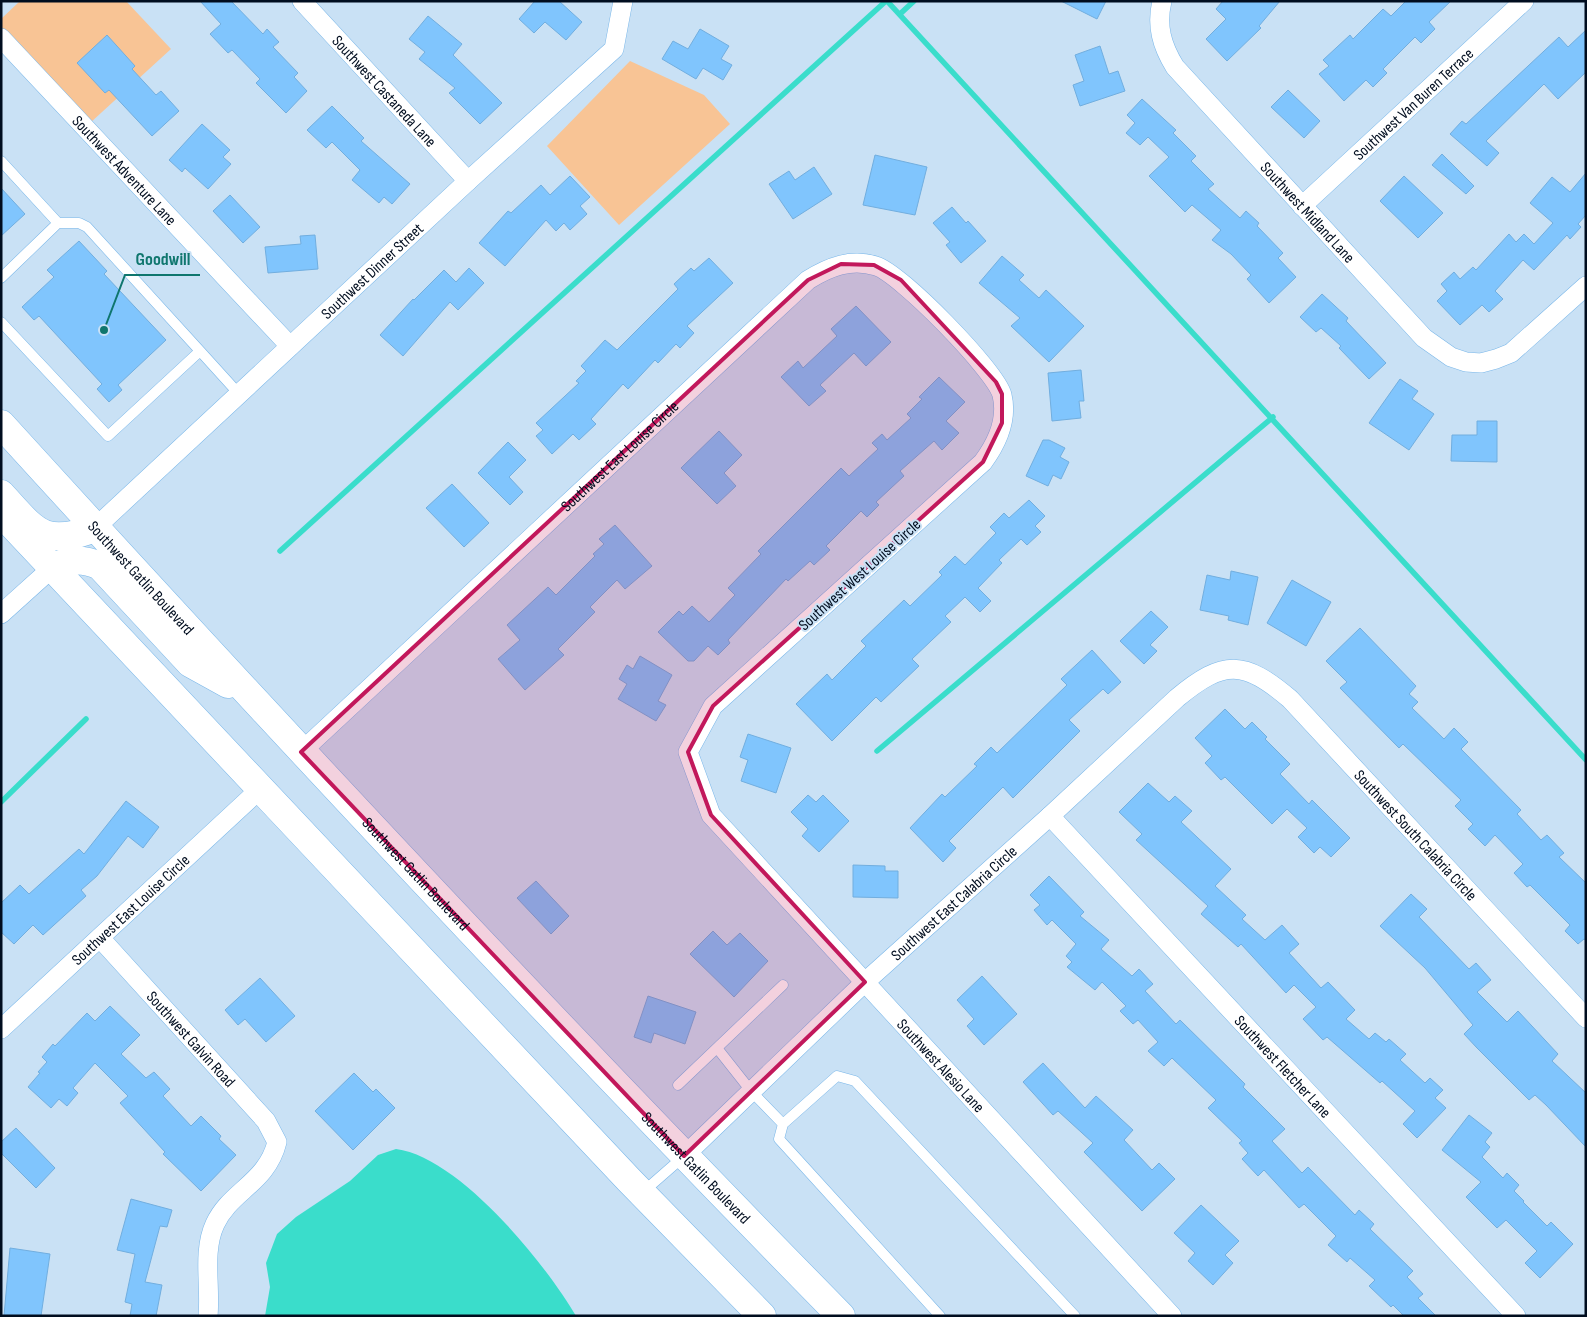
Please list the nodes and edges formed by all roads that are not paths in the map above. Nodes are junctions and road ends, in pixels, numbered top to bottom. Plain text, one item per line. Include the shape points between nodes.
1 (302, 1) edge
2 (623, 1) edge
3 (1162, 1) edge
4 (1524, 1) edge
5 (1, 38) edge
6 (1, 162) edge
7 (468, 181) junction
8 (1302, 206) junction
9 (58, 223) junction
10 (1, 278) edge
11 (1586, 286) edge
12 (1, 322) edge
13 (954, 334) joint
14 (290, 346) junction
15 (200, 351) junction
16 (239, 394) junction
17 (1, 408) edge
18 (1, 424) edge
19 (56, 484) junction
20 (1, 494) edge
21 (1, 514) edge
22 (96, 528) junction
23 (52, 568) junction
24 (1, 614) edge
25 (1234, 668) joint
26 (247, 694) junction
27 (301, 752) junction
28 (259, 790) junction
29 (711, 815) joint
30 (1050, 816) junction
31 (100, 938) junction
32 (865, 982) junction
33 (783, 985) dead end
34 (1586, 1018) edge
35 (1, 1029) edge
36 (717, 1048) junction
37 (678, 1085) dead end
38 (751, 1091) junction
39 (783, 1124) junction
40 (684, 1156) junction
41 (642, 1193) junction
42 (208, 1316) edge
43 (762, 1316) edge
44 (842, 1316) edge
45 (940, 1316) edge
46 (1075, 1316) edge
47 (1172, 1316) edge
48 (1516, 1316) edge

1 - 7 street, Southwest Castaneda Lane
2 - 7 street, Southwest Dinner Street via 614,49
3 - 8 street, Southwest Midland Lane via 1158,22 1161,38 1175,67
4 - 8 street, Southwest Van Buren Terrace
5 - 14 street, Southwest Adventure Lane
6 - 9 lane
7 - 14 street, Southwest Dinner Street
8 - 11 street, Southwest Midland Lane via 1424,338 1451,357 1474,362 1489,361 1511,353
9 - 10 lane
9 - 15 lane via 79,223 87,227
12 - 15 lane via 108,436
13 - 27 street, Southwest East Louise Circle via 888,270 859,263 841,264 808,280
13 - 29 street, Southwest West Louise Circle via 996,382 1002,394 1003,416 998,439 983,462 713,706 688,752
14 - 16 street, Southwest Dinner Street
15 - 16 lane
16 - 22 street, Southwest Dinner Street
17 - 19 main road via 35,446
18 - 19 main road, Southwest Gatlin Boulevard
19 - 22 main road, Southwest Gatlin Boulevard
20 - 22 main road via 37,531 47,536 74,536
21 - 23 main road
22 - 26 main road, Southwest Gatlin Boulevard
23 - 24 street
23 - 26 main road via 80,559 100,566 190,663
23 - 28 main road
25 - 30 street, Southwest East Calabria Circle via 1208,675 1195,683
25 - 34 street, Southwest South Calabria Circle via 1258,674 1290,699
26 - 27 main road, Southwest Gatlin Boulevard
27 - 40 main road, Southwest Gatlin Boulevard
28 - 31 street, Southwest East Louise Circle
28 - 41 main road
29 - 32 street, Southwest Alesio Lane
30 - 32 street, Southwest East Calabria Circle
30 - 48 street, Southwest Fletcher Lane
31 - 35 street, Southwest East Louise Circle
31 - 42 street, Southwest Galvin Road via 266,1121 277,1142 265,1170 221,1212 214,1225 209,1242
32 - 38 street, Southwest East Calabria Circle
32 - 47 street, Southwest Alesio Lane
33 - 36 lane
36 - 37 lane
36 - 38 lane
38 - 39 lane
38 - 40 street, Southwest East Calabria Circle
39 - 45 lane via 779,1138
39 - 46 lane via 836,1076 855,1081
40 - 41 lane
40 - 44 main road, Southwest Gatlin Boulevard
41 - 43 main road

